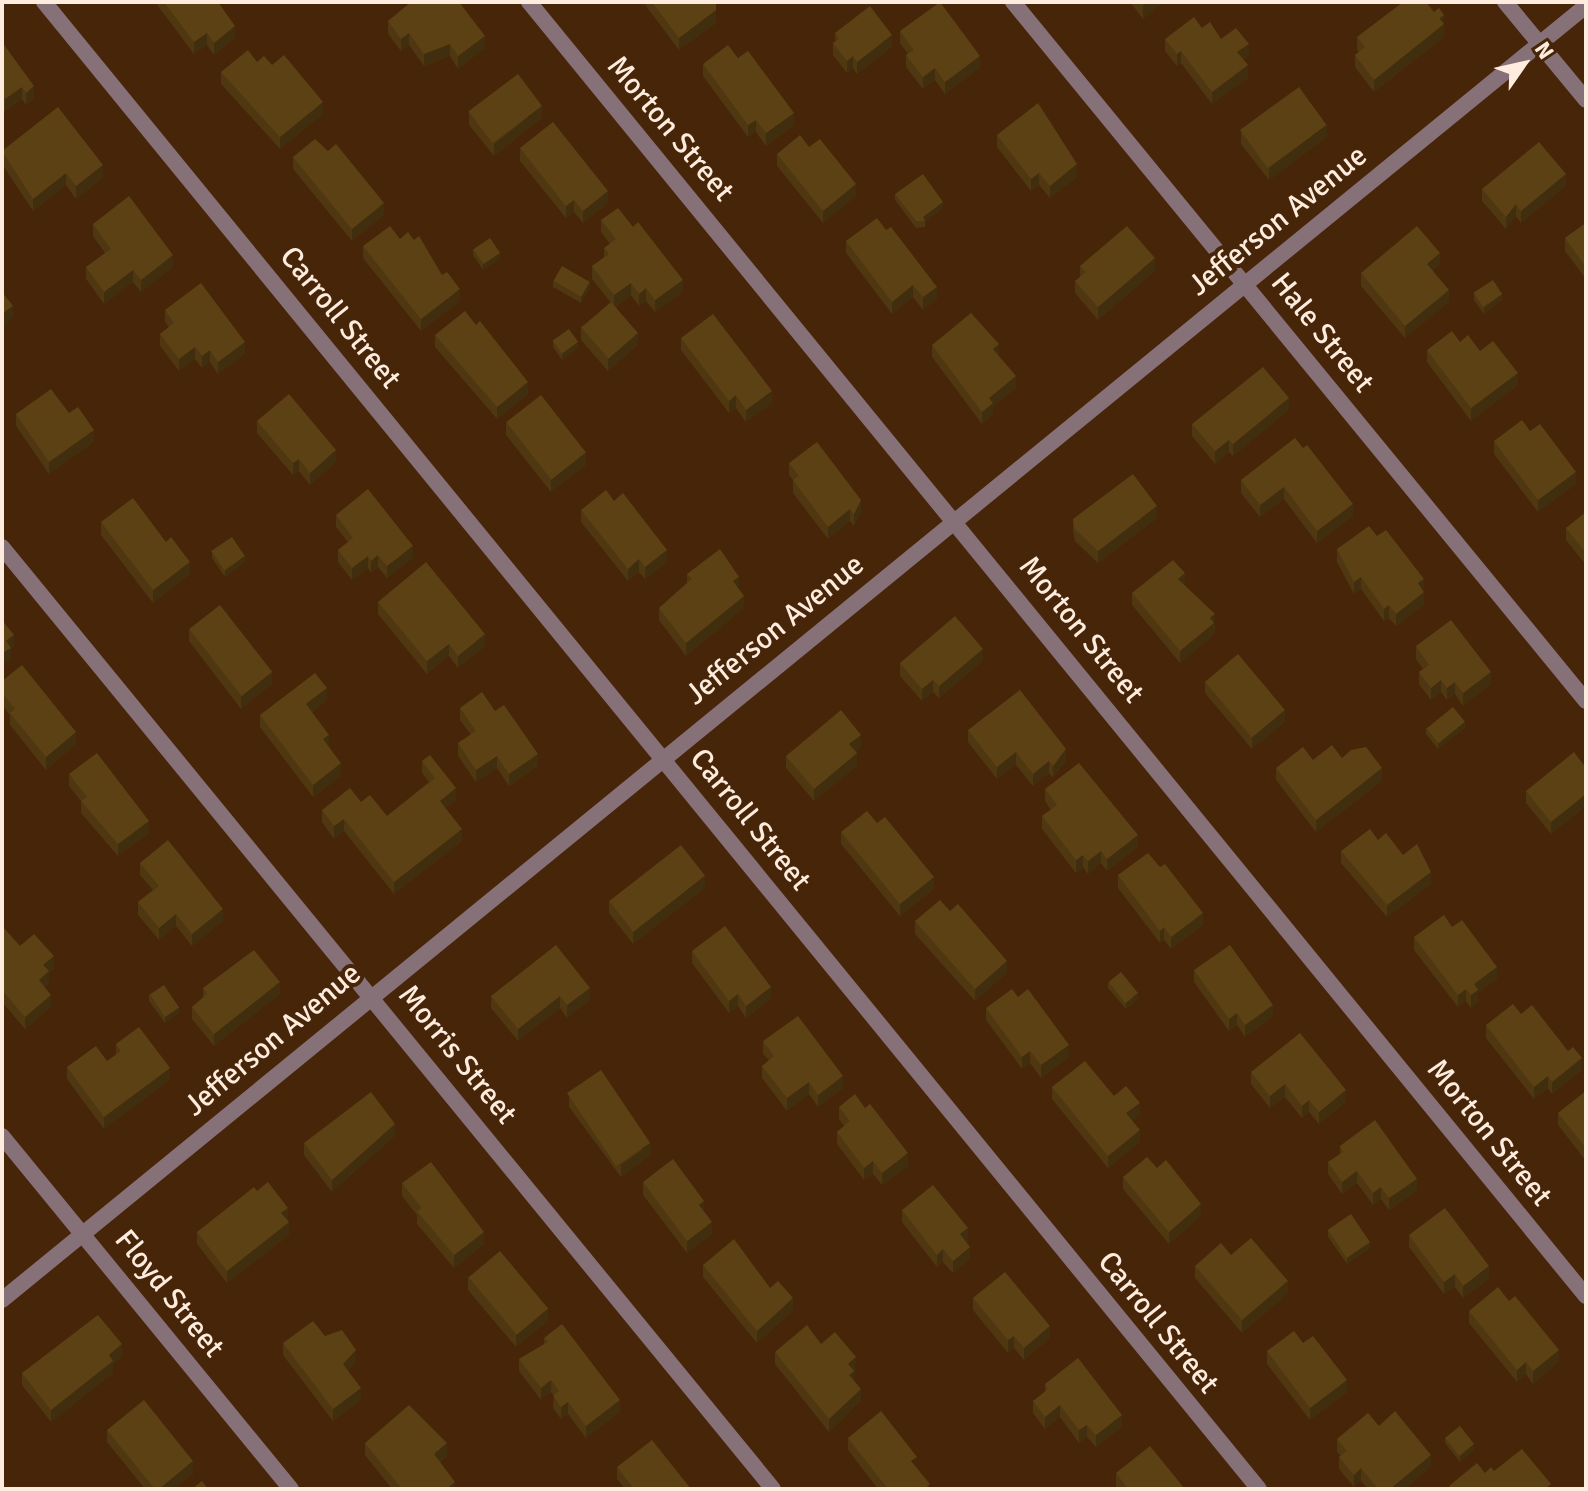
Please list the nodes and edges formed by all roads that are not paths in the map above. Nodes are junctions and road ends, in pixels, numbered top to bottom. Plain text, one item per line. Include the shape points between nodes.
1 (44, 2) edge
2 (529, 2) edge
3 (1013, 2) edge
4 (1505, 2) edge
5 (1586, 6) edge
6 (1540, 44) junction
7 (1586, 100) edge
8 (1245, 283) junction
9 (955, 519) junction
10 (2, 547) edge
11 (1586, 701) edge
12 (664, 758) junction
13 (372, 995) junction
14 (2, 1136) edge
15 (83, 1234) junction
16 (1586, 1296) edge
17 (2, 1300) edge
18 (291, 1489) edge
19 (773, 1489) edge
20 (1259, 1489) edge

1 - 12 street, Carroll Street
2 - 9 street, Morton Street
3 - 8 street, Hale Street
4 - 6 street
5 - 6 street, Jefferson Avenue
6 - 7 street
6 - 8 street, Jefferson Avenue
8 - 9 street, Jefferson Avenue
8 - 11 street, Hale Street
9 - 12 street, Jefferson Avenue
9 - 16 street, Morton Street
10 - 13 street, Morris Street
12 - 13 street, Jefferson Avenue
12 - 20 street, Carroll Street
13 - 15 street, Jefferson Avenue
13 - 19 street, Morris Street
14 - 15 street, Floyd Street
15 - 17 street, Jefferson Avenue
15 - 18 street, Floyd Street

